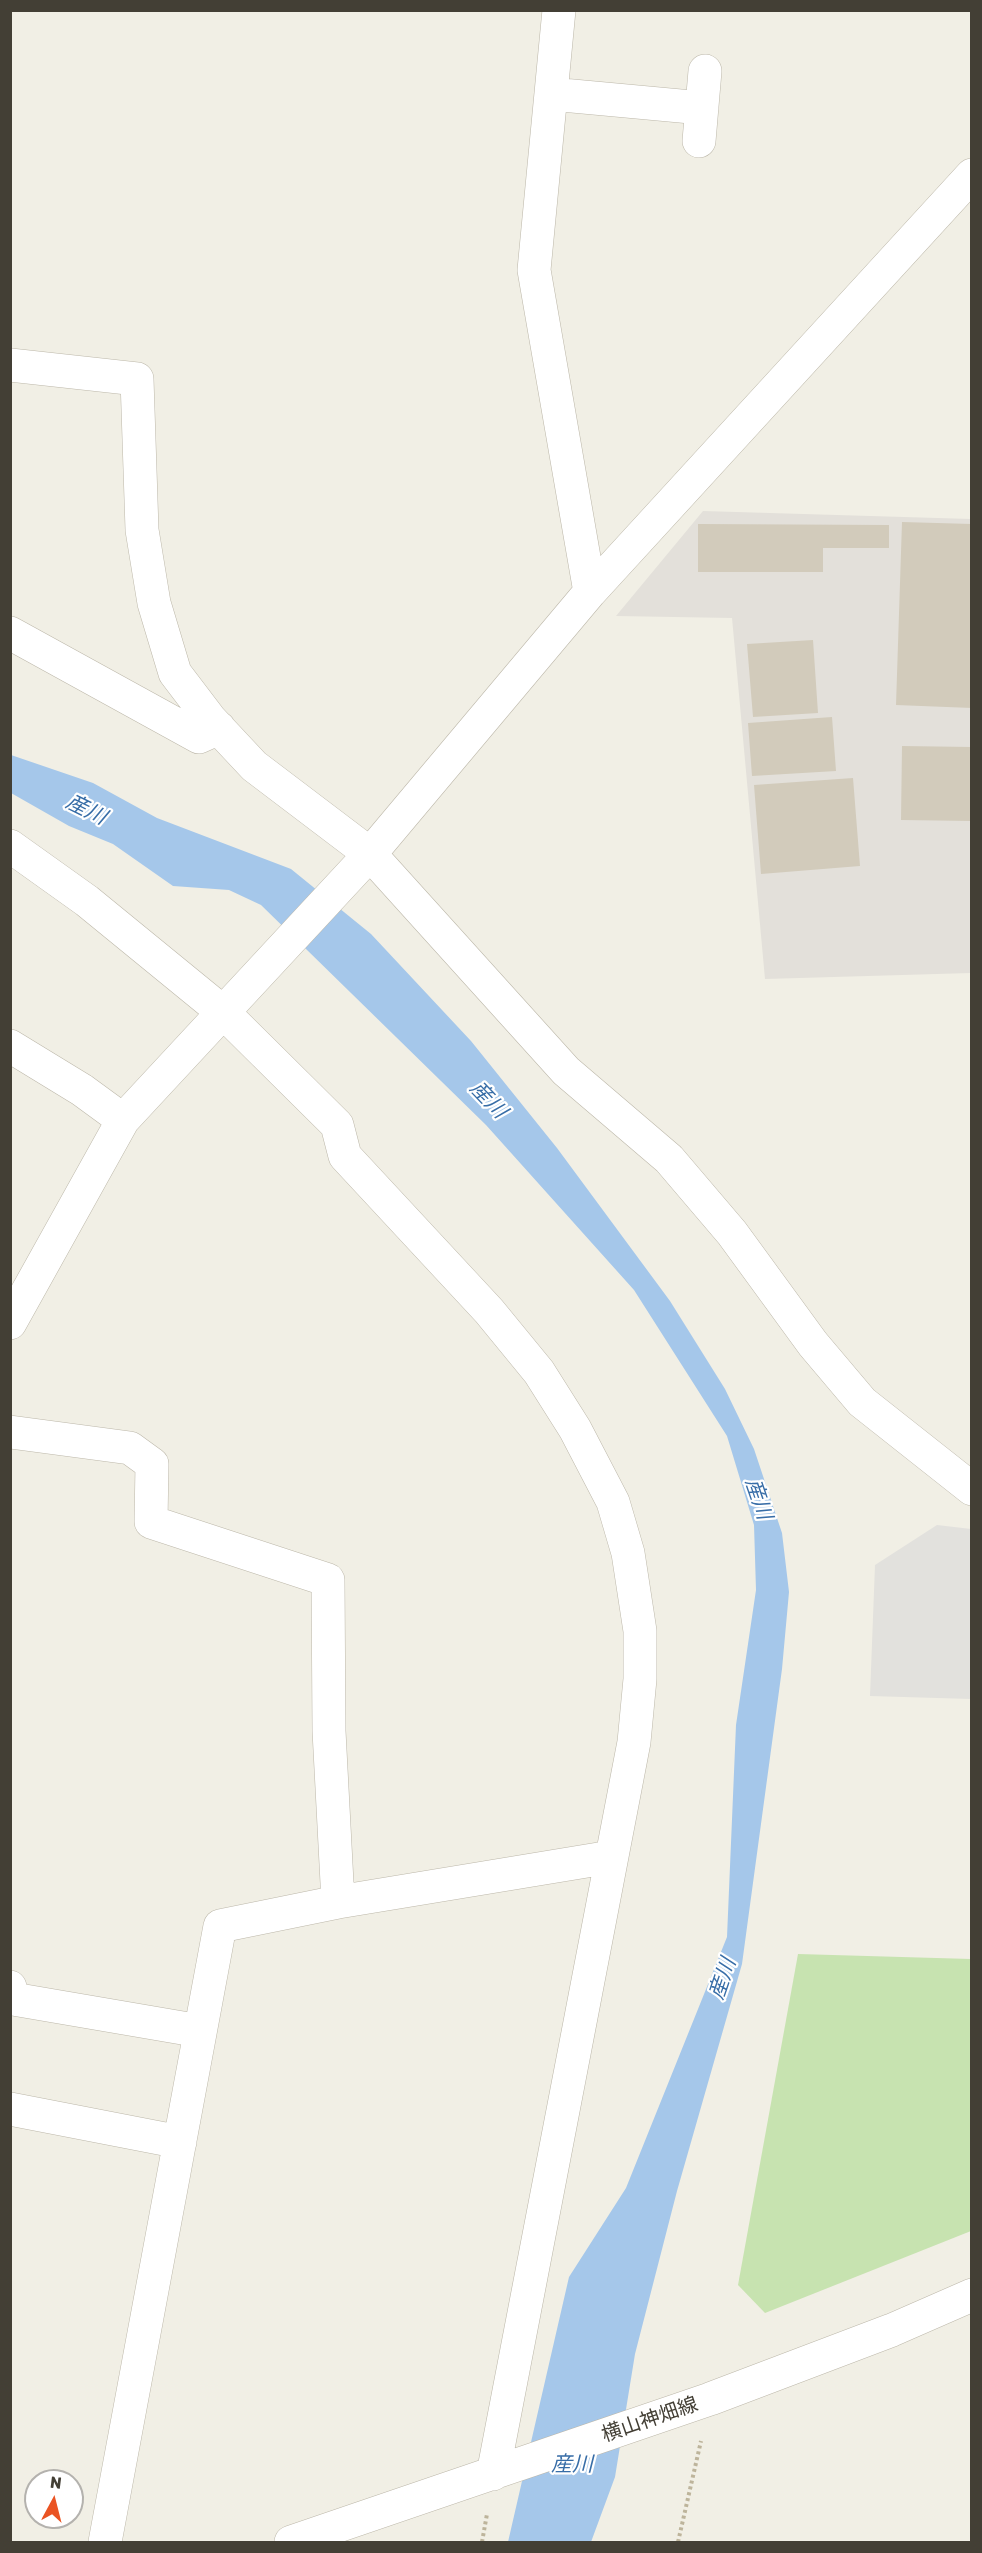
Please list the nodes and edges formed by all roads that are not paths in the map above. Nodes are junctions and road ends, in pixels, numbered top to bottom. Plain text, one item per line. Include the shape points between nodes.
1 (559, 10) edge
2 (705, 71) dead end
3 (551, 94) junction
4 (702, 108) junction
5 (699, 141) dead end
6 (972, 175) edge
7 (10, 365) edge
8 (590, 592) junction
9 (10, 633) edge
10 (219, 728) junction
11 (10, 846) edge
12 (369, 854) junction
13 (231, 1006) junction
14 (10, 1046) edge
15 (123, 1120) junction
16 (10, 1323) edge
17 (10, 1432) edge
18 (972, 1489) edge
19 (611, 1857) junction
20 (338, 1902) junction
21 (10, 1987) edge
22 (200, 2031) junction
23 (10, 2109) edge
24 (180, 2142) junction
25 (972, 2295) edge
26 (502, 2470) junction
27 (105, 2542) edge
28 (291, 2542) edge

1 - 3 street
2 - 4 street
3 - 4 street
3 - 8 street via 534,270
4 - 5 street
6 - 8 street
7 - 10 street via 136,380 142,530 154,603 175,673
8 - 12 street
9 - 10 street via 199,737
10 - 12 street via 254,766
11 - 13 street
12 - 13 street
12 - 18 street via 566,1071 669,1159 732,1233 813,1344 862,1402
13 - 15 street
13 - 19 street via 337,1125 345,1156 489,1311 538,1372 575,1429 613,1502 628,1552 640,1631 640,1667 634,1742
14 - 15 street
15 - 16 street
17 - 20 street via 130,1448 152,1464 151,1522 328,1580 329,1731
19 - 20 street
19 - 26 street
20 - 22 street via 220,1926
21 - 22 street via 13,1999
22 - 24 street
23 - 24 street
24 - 27 street
25 - 26 street, 横山神畑線 via 698,2404
26 - 28 street, 横山神畑線

